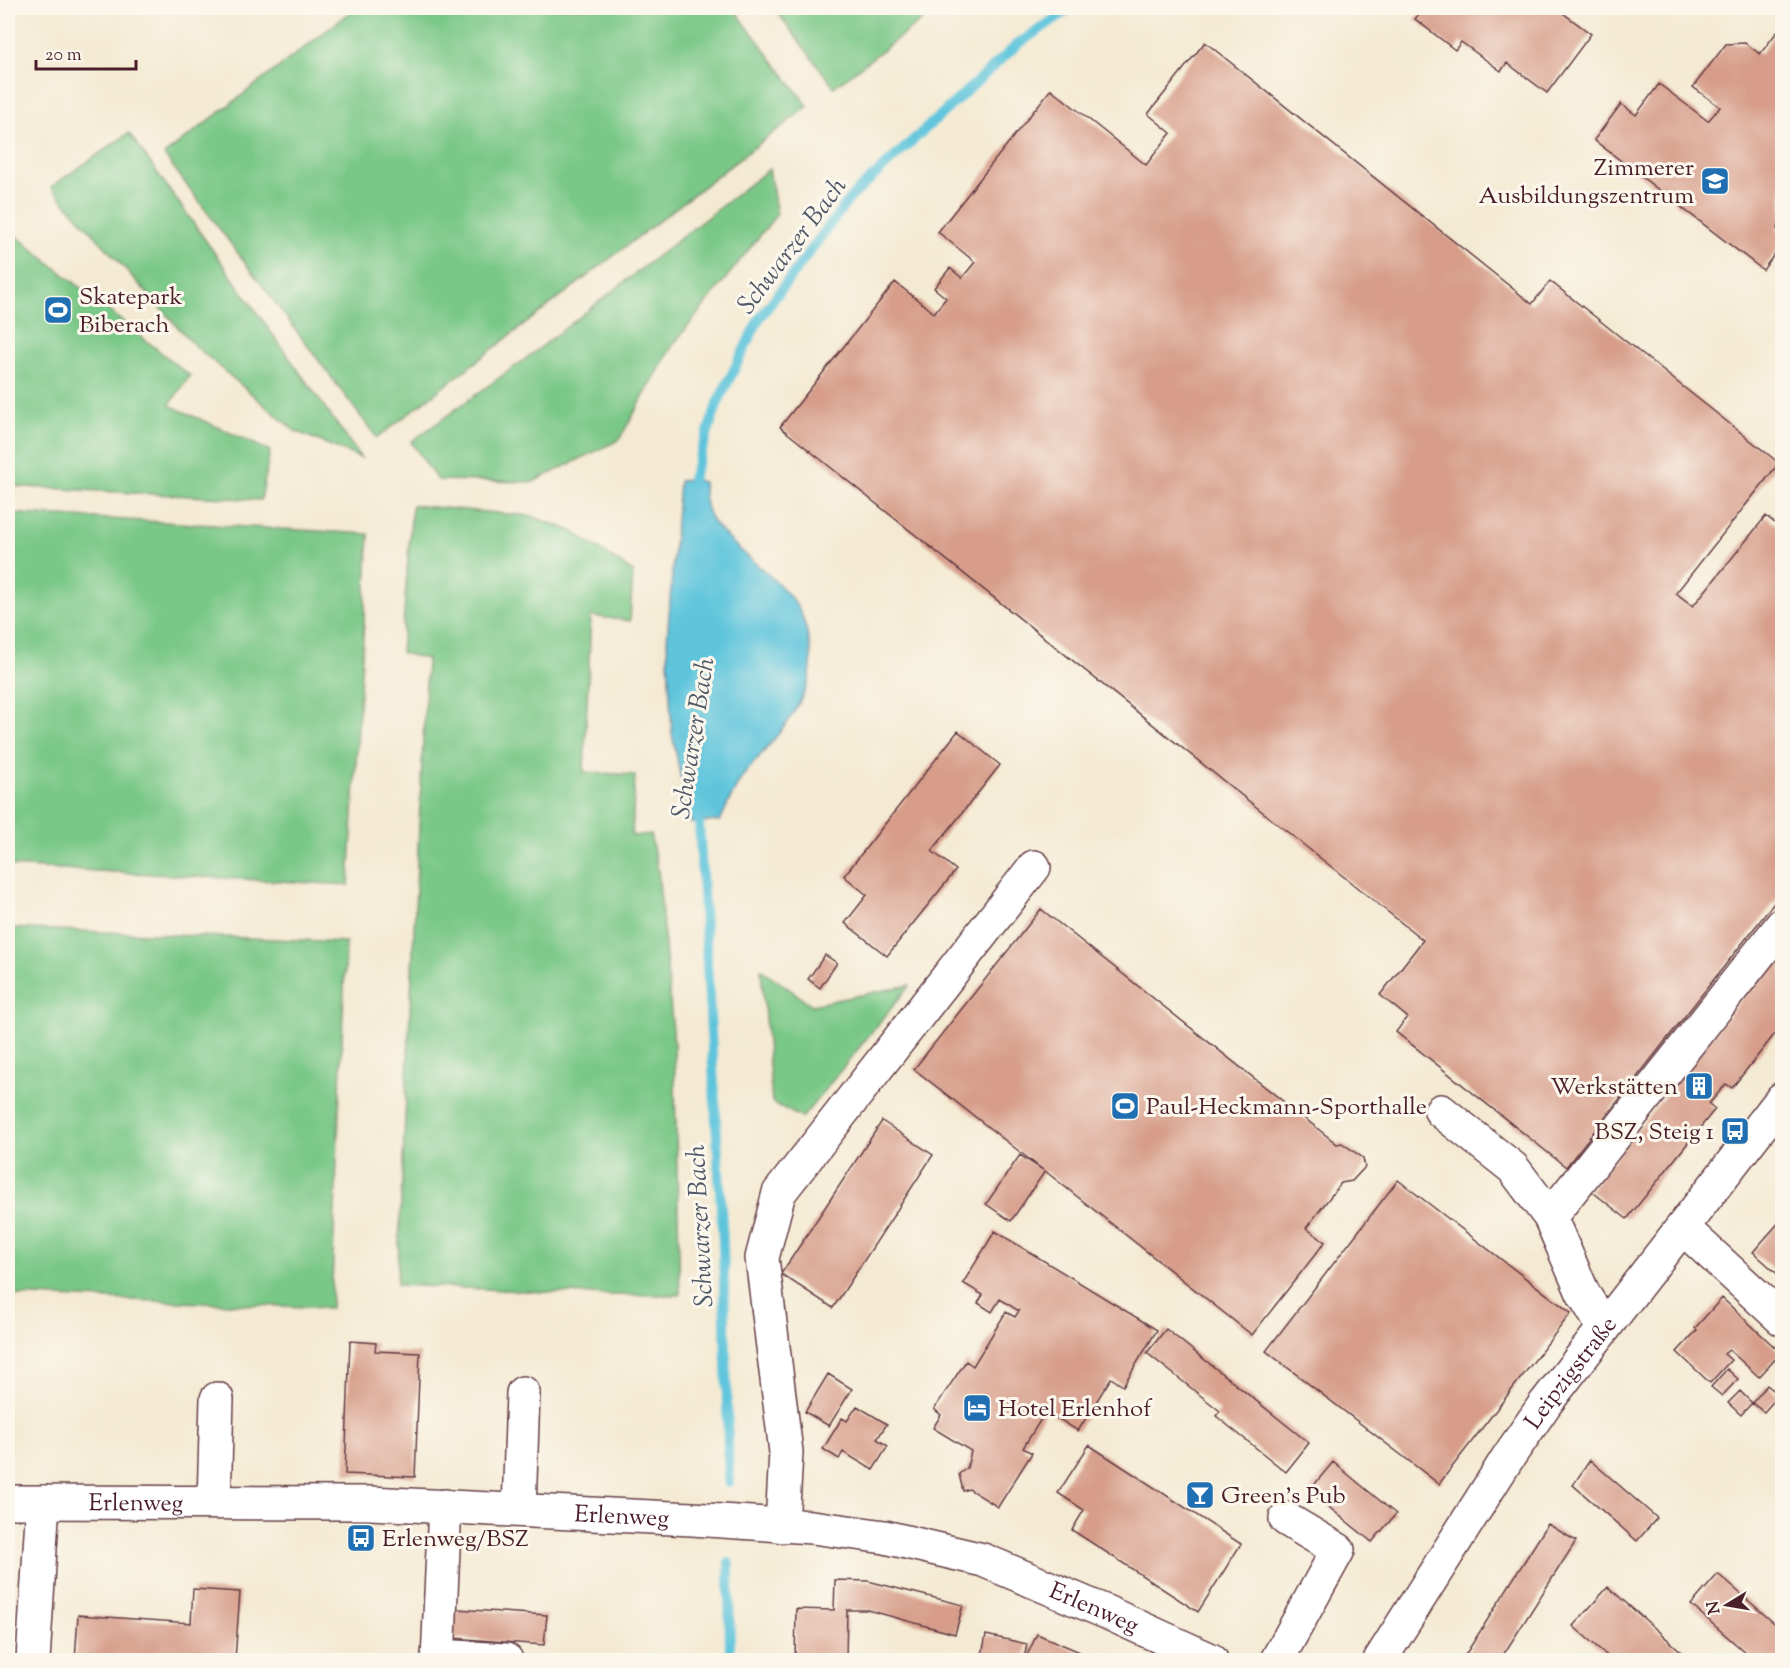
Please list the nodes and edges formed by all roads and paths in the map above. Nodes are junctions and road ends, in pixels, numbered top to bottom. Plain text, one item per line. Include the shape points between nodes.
1 (1034, 867) dead end
2 (1782, 925) edge
3 (1782, 1099) edge
4 (1441, 1111) dead end
5 (1550, 1216) junction
6 (1683, 1228) junction
7 (1782, 1319) edge
8 (1604, 1328) junction
9 (523, 1393) dead end
10 (218, 1399) dead end
11 (8, 1502) edge
12 (43, 1502) junction
13 (214, 1502) junction
14 (445, 1506) junction
15 (519, 1510) junction
16 (1286, 1519) dead end
17 (782, 1526) junction
18 (438, 1658) edge
19 (33, 1660) edge
20 (506, 1660) edge
21 (1211, 1660) edge
22 (1277, 1660) edge
23 (1380, 1660) edge

1 - 17 street via 779,1193 762,1258 786,1452
2 - 5 street
3 - 6 street, Leipzigstraße
4 - 5 street via 1513,1168
5 - 8 street via 1583,1293
6 - 7 street
6 - 8 street, Leipzigstraße
8 - 23 street, Leipzigstraße via 1507,1459
9 - 15 street
10 - 13 street
11 - 12 street, Erlenweg
12 - 13 street, Erlenweg
12 - 19 street
13 - 14 street, Erlenweg
14 - 15 street, Erlenweg
14 - 18 street
15 - 17 street, Erlenweg
16 - 22 street via 1338,1550
17 - 21 street, Erlenweg via 885,1537 983,1560
18 - 20 street

